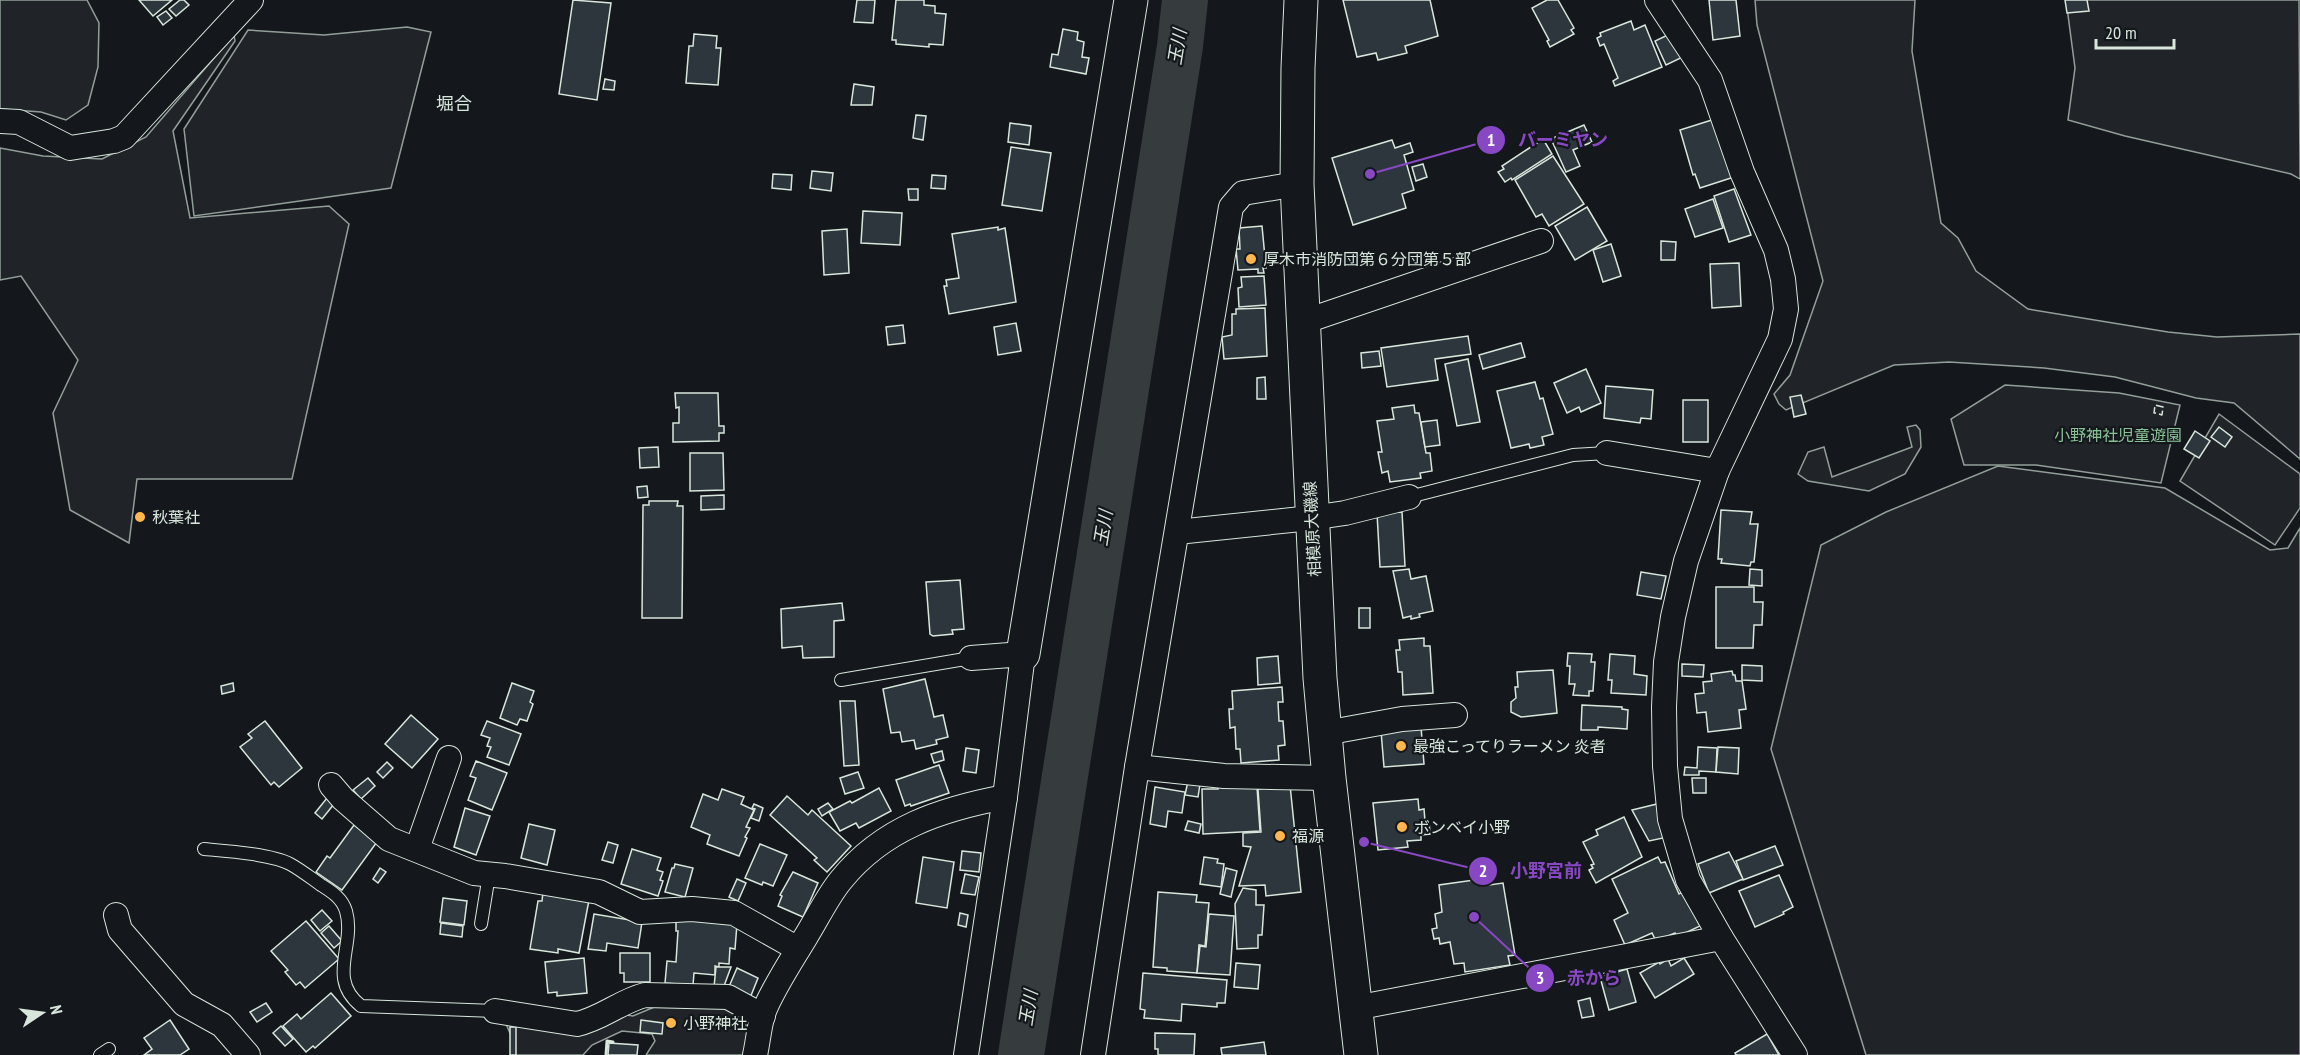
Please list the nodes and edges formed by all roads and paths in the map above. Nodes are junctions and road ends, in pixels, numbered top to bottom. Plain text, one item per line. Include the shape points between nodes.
1 (251, 0) edge
2 (1130, 0) edge
3 (1301, 0) edge
4 (1657, 0) edge
5 (0, 121) edge
6 (1297, 184) junction
7 (1541, 241) dead end
8 (1303, 322) junction
9 (1606, 453) joint
10 (1717, 471) junction
11 (1409, 497) joint
12 (1311, 518) junction
13 (1177, 532) junction
14 (1023, 654) junction
15 (971, 658) joint
16 (841, 680) dead end
17 (1455, 715) dead end
18 (1325, 733) junction
19 (449, 758) dead end
20 (1137, 767) junction
21 (1329, 778) junction
22 (331, 784) dead end
23 (1005, 797) junction
24 (204, 849) dead end
25 (417, 849) junction
26 (489, 875) junction
27 (116, 915) dead end
28 (481, 924) dead end
29 (1721, 938) junction
30 (798, 949) junction
31 (1355, 1008) junction
32 (495, 1011) joint
33 (763, 1016) junction
34 (752, 1050) edge
35 (248, 1055) edge
36 (966, 1055) edge
37 (1093, 1055) edge
38 (1361, 1055) edge
39 (1795, 1055) edge

1 - 5 street via 124,137 70,148 19,122
2 - 14 main road
3 - 6 main road, 相模原大磯線
4 - 10 street via 1706,72 1742,172 1776,250 1783,279 1786,309 1780,339
6 - 8 main road, 相模原大磯線
6 - 13 street via 1243,192 1231,207
7 - 8 street
8 - 12 main road, 相模原大磯線
9 - 10 street
9 - 11 lane via 1573,455
10 - 29 street via 1686,561 1673,617 1664,707 1670,819 1688,880
11 - 12 street
12 - 13 street
12 - 18 main road, 相模原大磯線
13 - 20 street
14 - 15 street
14 - 23 street
15 - 16 lane
17 - 18 street via 1402,719
18 - 21 main road, 相模原大磯線
19 - 25 street
20 - 21 street via 1224,776
20 - 37 street
21 - 31 main road, 相模原大磯線
22 - 25 street via 389,839
23 - 30 street via 969,804 907,826 872,848 840,881
23 - 36 street
24 - 32 lane via 289,863 338,897 346,912 342,976 352,999 361,1006
25 - 26 street via 474,873
26 - 28 lane
26 - 30 street via 599,892 640,912 692,909 734,913
27 - 35 street via 120,930 184,1004 222,1026
29 - 31 street
29 - 39 street
30 - 33 street
31 - 38 main road, 相模原大磯線
32 - 33 street via 577,1024 645,995 728,997
33 - 34 street

